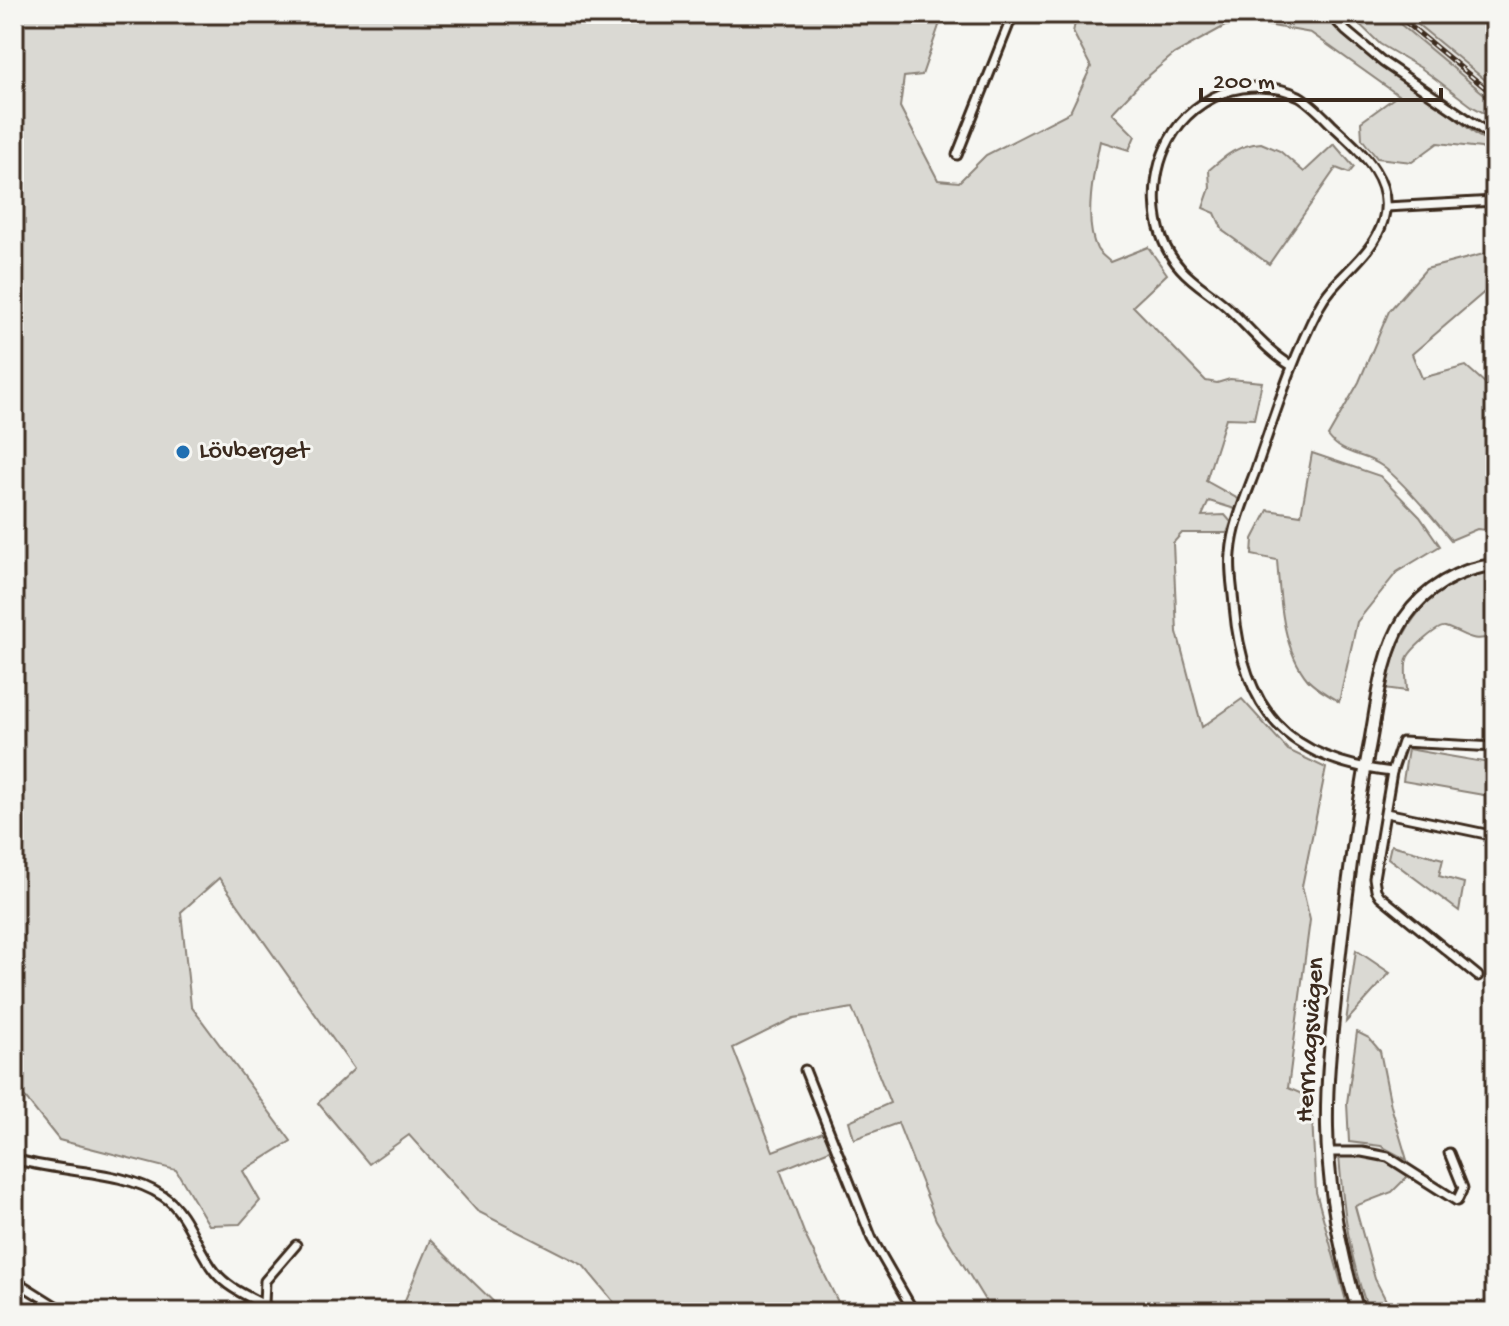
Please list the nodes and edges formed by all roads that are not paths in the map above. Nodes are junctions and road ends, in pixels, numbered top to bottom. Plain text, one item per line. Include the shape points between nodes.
1 (1013, 14) edge
2 (1330, 14) edge
3 (1495, 138) edge
4 (957, 155) dead end
5 (1495, 201) edge
6 (1386, 207) junction
7 (1292, 366) junction
8 (1495, 565) edge
9 (1495, 747) edge
10 (1366, 769) junction
11 (1392, 772) junction
12 (1386, 813) junction
13 (1486, 834) dead end
14 (1478, 976) dead end
15 (805, 1070) dead end
16 (1328, 1152) junction
17 (1449, 1153) dead end
18 (14, 1159) edge
19 (296, 1245) dead end
20 (14, 1280) edge
21 (264, 1304) junction
22 (65, 1312) edge
23 (221, 1312) edge
24 (276, 1312) edge
25 (914, 1312) edge
26 (1358, 1312) edge

1 - 4 street
2 - 3 street via 1383,62
5 - 6 street
6 - 7 street via 1372,246 1323,299
6 - 7 street via 1368,159 1289,91 1258,87 1220,94 1188,115 1169,139 1155,192 1157,227 1165,244 1179,268
7 - 10 street via 1233,537 1235,622 1243,659 1266,710 1315,754
8 - 10 street, Herrhagsvägen via 1450,578 1421,599 1404,620 1386,666
9 - 11 street via 1402,742
10 - 11 street
10 - 16 street, Herrhagsvägen via 1350,858 1335,1005
11 - 12 street
12 - 13 street
12 - 14 street via 1376,890
15 - 25 street via 872,1239
16 - 17 street via 1388,1157 1457,1201 1463,1188
16 - 26 street, Herrhagsvägen via 1335,1220
18 - 21 street via 159,1193 176,1208 220,1277
19 - 21 street via 265,1281
20 - 22 street
21 - 23 street
21 - 24 street

